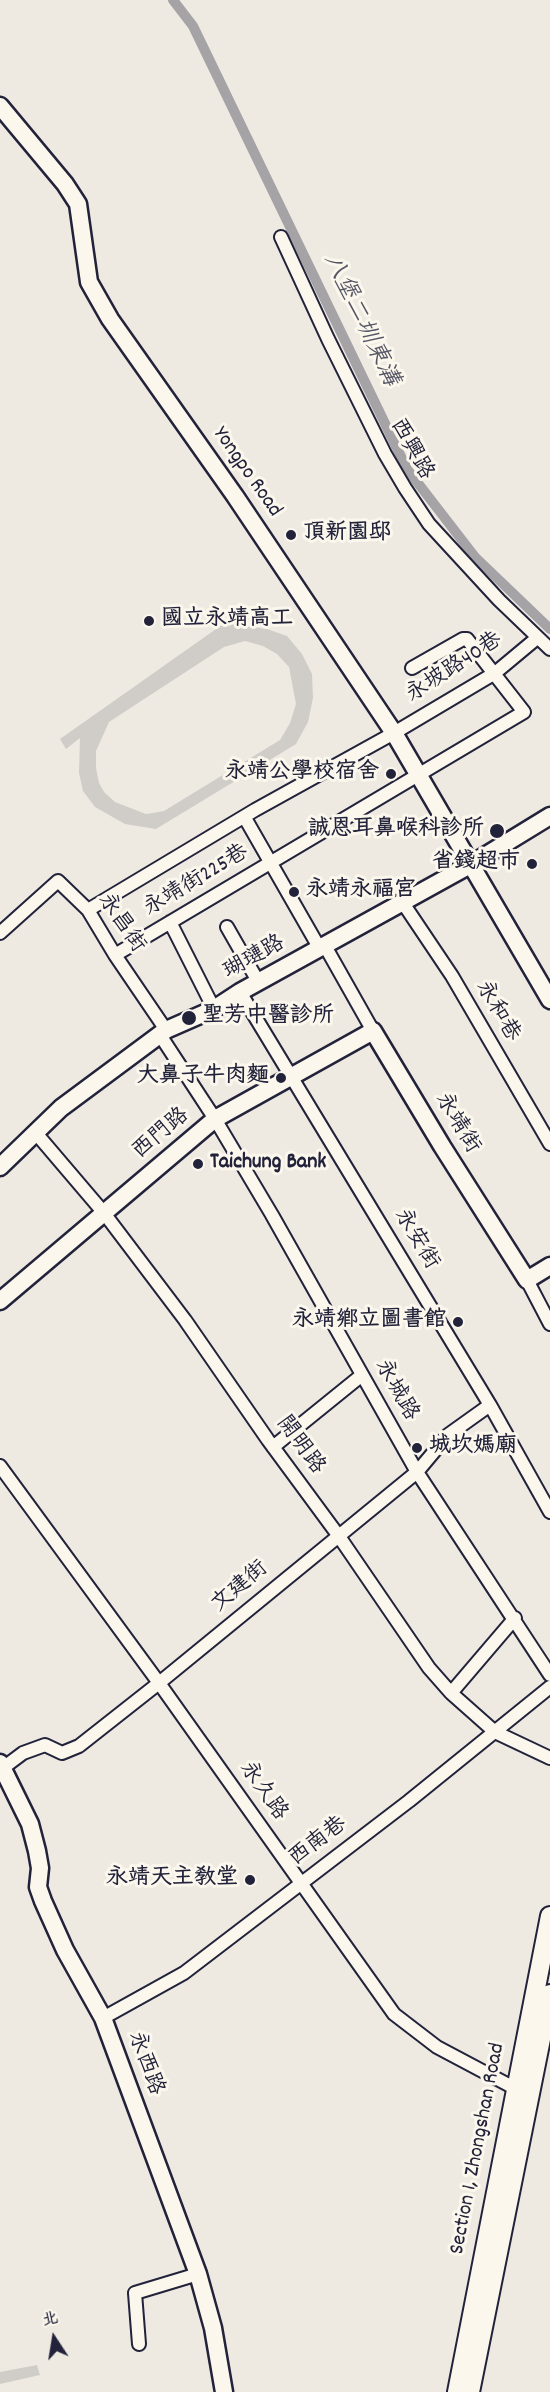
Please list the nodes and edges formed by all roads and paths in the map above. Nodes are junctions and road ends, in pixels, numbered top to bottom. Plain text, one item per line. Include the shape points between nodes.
1 (0, 106) edge
2 (282, 237) dead end
3 (537, 638) junction
4 (550, 649) edge
5 (412, 668) dead end
6 (495, 673) junction
7 (394, 733) junction
8 (419, 774) junction
9 (550, 816) edge
10 (245, 818) junction
11 (270, 863) junction
12 (470, 865) junction
13 (403, 903) junction
14 (88, 910) junction
15 (170, 922) junction
16 (227, 927) dead end
17 (0, 933) edge
18 (322, 948) junction
19 (115, 955) junction
20 (258, 983) junction
21 (240, 992) junction
22 (550, 1000) edge
23 (214, 1009) junction
24 (373, 1031) junction
25 (163, 1032) junction
26 (291, 1077) junction
27 (215, 1119) junction
28 (35, 1132) junction
29 (550, 1144) edge
30 (0, 1167) edge
31 (104, 1213) junction
32 (550, 1266) edge
33 (526, 1280) junction
34 (0, 1301) edge
35 (550, 1324) edge
36 (362, 1375) junction
37 (490, 1405) junction
38 (273, 1447) junction
39 (0, 1466) edge
40 (417, 1472) junction
41 (550, 1512) edge
42 (338, 1535) junction
43 (515, 1618) junction
44 (550, 1675) edge
45 (159, 1683) junction
46 (550, 1687) edge
47 (451, 1693) junction
48 (495, 1732) junction
49 (550, 1758) edge
50 (1, 1765) edge
51 (300, 1884) junction
52 (550, 1916) edge
53 (550, 1994) edge
54 (104, 2018) junction
55 (523, 2092) junction
56 (198, 2274) junction
57 (139, 2344) dead end
58 (224, 2392) edge
59 (457, 2392) edge
60 (470, 2392) edge

1 - 7 street, Yongpo Road via 78,204 89,282 110,319
2 - 3 street, 西興路 via 328,339 405,488 429,524
3 - 4 street, 西興路
3 - 6 street, 永坡路40巷
5 - 6 street via 467,639
6 - 7 street, 永坡路40巷
6 - 8 street, 永靖街225巷 via 524,712
7 - 8 street, Yongpo Road
7 - 10 street, 永坡路40巷
8 - 11 street, 永靖街225巷
8 - 12 street, Yongpo Road
9 - 12 street, 瑚璉路
10 - 11 street, 永靖街
10 - 14 street, 永坡路40巷
11 - 15 street, 永靖街225巷
11 - 18 street, 永靖街
12 - 13 street, 瑚璉路
12 - 22 street, Yongpo Road
13 - 18 street, 瑚璉路
13 - 29 street, 永和巷 via 452,976
14 - 17 street, 永昌街 via 58,880
14 - 19 street, 永昌街
15 - 19 street, 永靖街225巷
15 - 23 street
16 - 20 street
18 - 20 street, 瑚璉路
18 - 24 street, 永靖街
19 - 25 street, 永昌街
20 - 21 street, 瑚璉路
21 - 23 street, 瑚璉路
21 - 26 street, 永安街
23 - 25 street, 瑚璉路
24 - 26 street, 西門路
24 - 33 street, 永靖街
25 - 27 street, 永昌街
25 - 28 street, 瑚璉路
26 - 27 street, 西門路
26 - 37 street, 永安街
27 - 31 street, 西門路
27 - 36 street, 永城路
28 - 30 street, 瑚璉路
28 - 31 street, 開明路
31 - 34 street, 西門路
31 - 38 street, 開明路 via 185,1320
32 - 33 street
33 - 35 street, 永靖街
36 - 38 street
36 - 40 street, 永城路
37 - 40 street, 文建街 via 448,1435
37 - 41 street, 永安街
38 - 42 street, 開明路
39 - 45 street, 永久路
40 - 42 street, 文建街
40 - 43 street, 永城路
42 - 45 street, 文建街
42 - 47 street, 開明路 via 429,1668
43 - 44 street, 永城路
43 - 47 street
45 - 50 street, 文建街 via 79,1746 62,1753 45,1745
45 - 51 street, 永久路
46 - 48 street, 西南巷
47 - 48 street, 開明路
48 - 49 street, 開明路
48 - 51 street, 西南巷
50 - 54 street, 永西路 via 30,1824 43,1901 65,1950
51 - 54 street, 西南巷 via 184,1973
51 - 55 street, 永久路 via 394,2014 436,2047
52 - 55 main road, Section 1, Zhongshan Road
53 - 55 main road, Section 1, Zhongshan Road
54 - 56 street, 永西路
55 - 59 main road, Section 1, Zhongshan Road
55 - 60 main road, Section 1, Zhongshan Road
56 - 57 street via 135,2294
56 - 58 street, 永西路 via 213,2328

